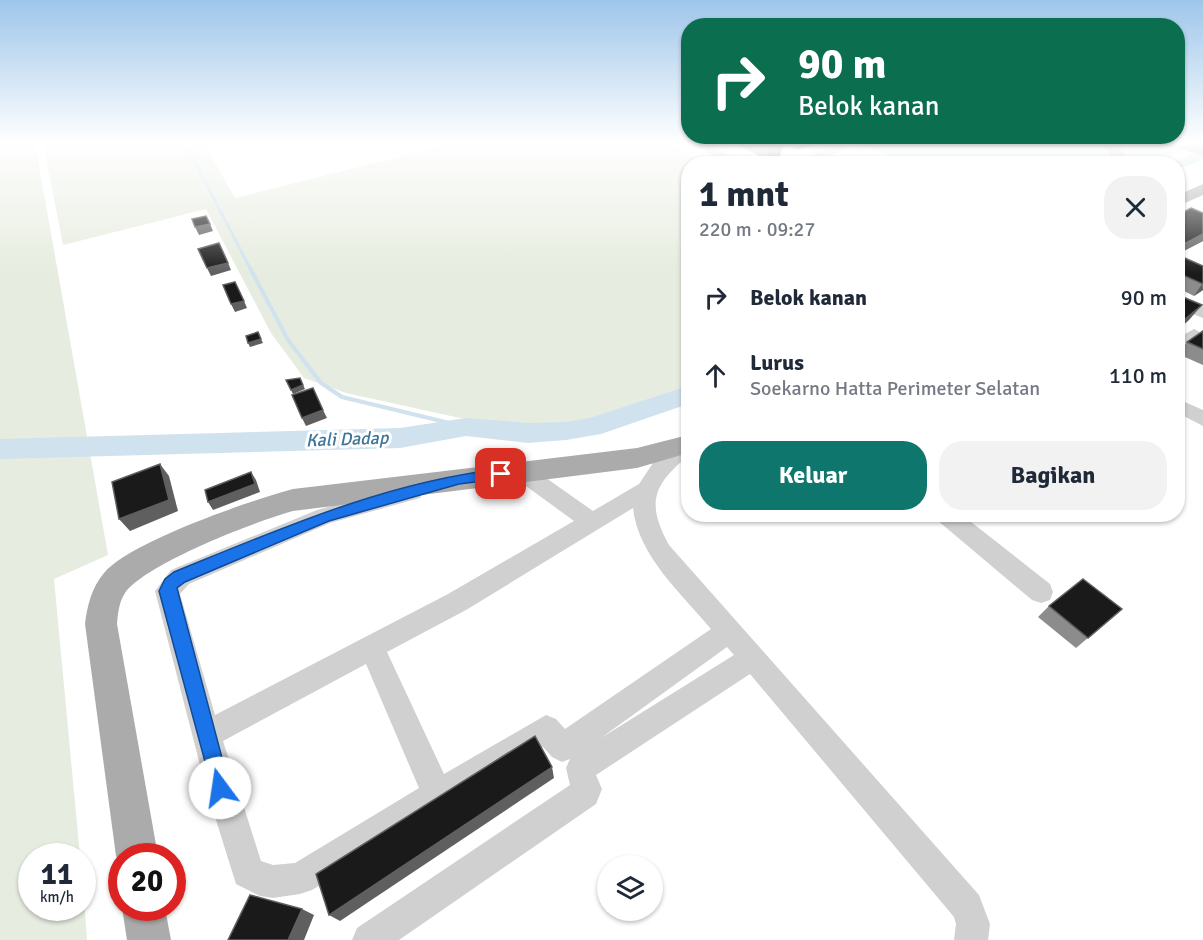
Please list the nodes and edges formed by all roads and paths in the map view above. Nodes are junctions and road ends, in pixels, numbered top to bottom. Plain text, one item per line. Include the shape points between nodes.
1 (1203, 189) edge
2 (1185, 198) edge
3 (1203, 208) edge
4 (1185, 211) edge
5 (1185, 305) edge
6 (1203, 313) edge
7 (1194, 334) edge
8 (1185, 341) edge
9 (1185, 409) edge
10 (1203, 419) edge
11 (681, 446) edge
12 (681, 450) edge
13 (522, 472) junction
14 (459, 479) junction
15 (646, 490) junction
16 (592, 522) junction
17 (955, 522) edge
18 (1041, 592) dead end
19 (729, 631) junction
20 (372, 647) junction
21 (752, 658) junction
22 (207, 734) junction
23 (438, 796) junction
24 (135, 843) edge
25 (146, 921) edge
26 (149, 940) edge
27 (369, 940) edge
28 (971, 940) edge

1 - 2 main road
3 - 4 main road
5 - 6 street
7 - 8 street
9 - 10 street
11 - 13 main road via 647,457
12 - 15 street via 658,469
13 - 14 main road
13 - 16 street
14 - 22 street via 325,516 171,584 167,591
14 - 24 main road via 272,505 150,556 114,580 103,604 101,624
15 - 16 street
15 - 19 street via 644,504 651,536
16 - 20 street
17 - 18 street
19 - 21 street
19 - 23 street via 566,746 562,747 546,729
20 - 22 street
20 - 23 street
21 - 27 street via 581,768 585,793
21 - 28 street via 967,908 973,924
22 - 23 street via 248,872 258,880 275,883 300,878
25 - 26 main road

